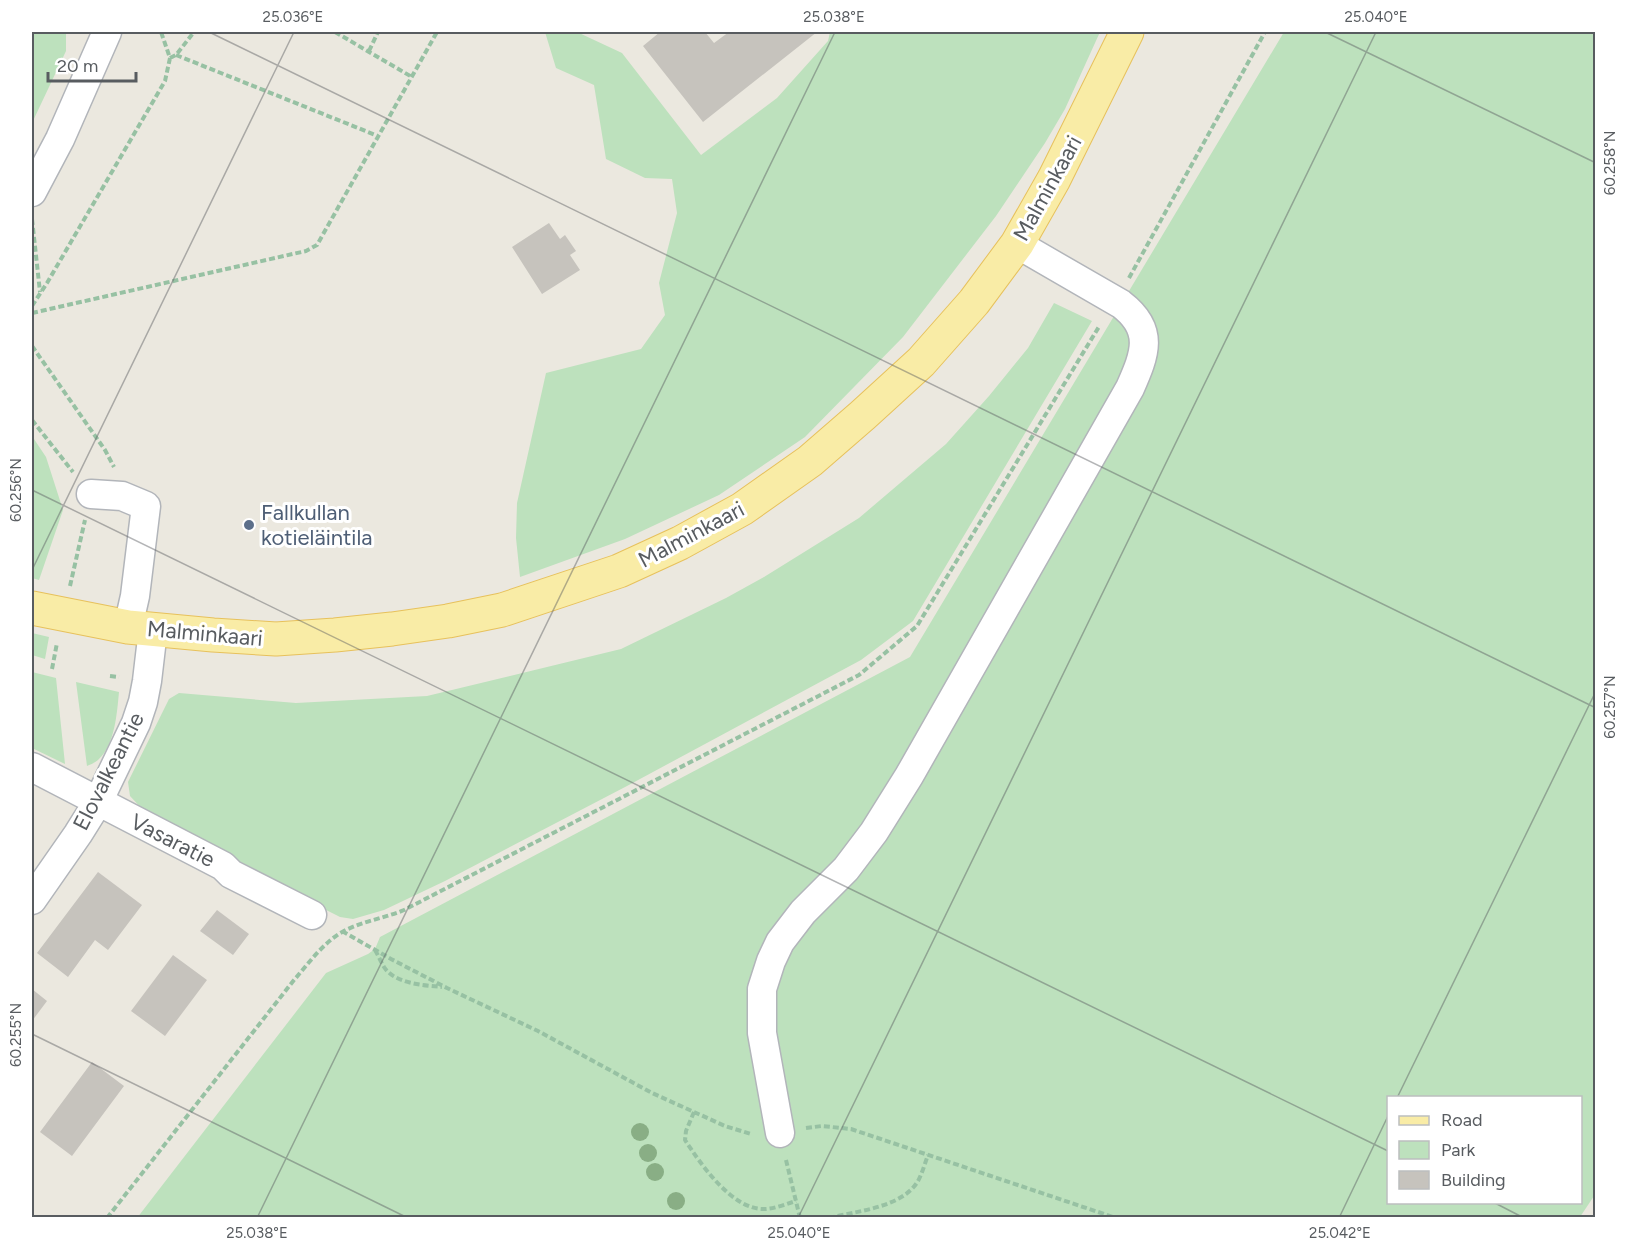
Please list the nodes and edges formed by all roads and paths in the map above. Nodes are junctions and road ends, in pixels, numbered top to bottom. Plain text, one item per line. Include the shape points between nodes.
1 (107, 32) edge
2 (161, 32) edge
3 (194, 32) edge
4 (335, 32) edge
5 (378, 32) edge
6 (429, 32) edge
7 (1127, 32) edge
8 (1265, 32) edge
9 (436, 33) edge
10 (369, 51) junction
11 (176, 55) junction
12 (170, 58) junction
13 (412, 77) junction
14 (378, 136) junction
15 (32, 192) edge
16 (32, 219) edge
17 (1017, 244) junction
18 (40, 292) junction
19 (1115, 300) junction
20 (32, 306) edge
21 (32, 313) edge
22 (32, 346) edge
23 (32, 420) edge
24 (91, 494) junction
25 (122, 496) junction
26 (69, 592) dead end
27 (32, 608) edge
28 (141, 628) junction
29 (32, 767) edge
30 (98, 802) junction
31 (32, 900) edge
32 (312, 915) dead end
33 (343, 931) junction
34 (375, 949) junction
35 (447, 988) junction
36 (694, 1112) junction
37 (780, 1133) junction
38 (928, 1155) junction
39 (796, 1201) junction
40 (107, 1218) edge
41 (800, 1218) edge
42 (829, 1218) edge
43 (1116, 1218) edge

1 - 15 street
2 - 12 path
3 - 11 path
4 - 10 path
5 - 10 path
6 - 9 path
7 - 17 main road, Malminkaari
8 - 19 path
9 - 13 path
10 - 13 path
11 - 12 path
11 - 14 path
12 - 18 path via 165,81
13 - 14 path
14 - 21 path via 317,245 306,251
16 - 18 path
17 - 19 street
17 - 28 main road, Malminkaari via 974,302 921,362 810,461 742,509 619,571 502,610 392,629 276,639
18 - 20 path
19 - 33 path via 917,626 888,652 859,675 415,905
19 - 37 street via 1140,322 1143,333 1141,364 1130,388 874,832 780,942 771,961 762,989 762,1033
22 - 25 path via 105,450 120,478
23 - 24 path
24 - 25 street
24 - 26 path
25 - 28 street, Elovalkeantie via 146,506 135,596
27 - 28 main road, Malminkaari
28 - 30 street, Elovalkeantie via 143,702
29 - 30 street, Vasaratie
30 - 31 street, Elovalkeantie
30 - 32 street, Vasaratie
33 - 34 path
33 - 40 path via 300,973
34 - 35 path
34 - 35 path via 392,975 412,983
35 - 36 path
36 - 37 path via 751,1134
36 - 39 path via 685,1140 705,1170 729,1194 748,1206 764,1209
37 - 38 path via 822,1126 851,1129
37 - 39 path
38 - 42 path via 918,1182 902,1197 879,1208
38 - 43 path
39 - 41 path

